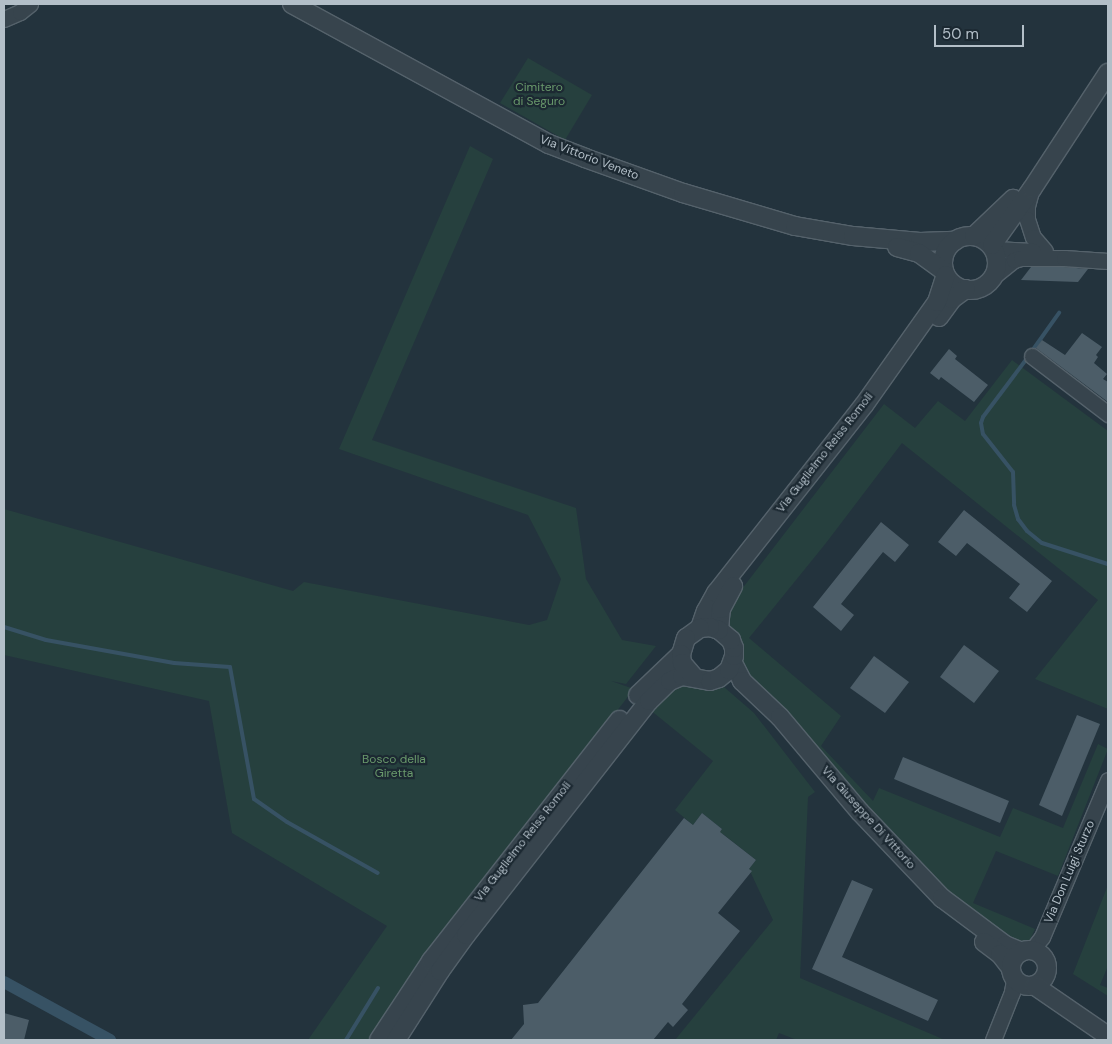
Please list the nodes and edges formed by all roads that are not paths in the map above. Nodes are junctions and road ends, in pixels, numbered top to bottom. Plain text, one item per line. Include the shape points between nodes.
1 (30, 4) edge
2 (292, 4) edge
3 (4, 19) edge
4 (1108, 73) edge
5 (1049, 160) junction
6 (1032, 189) junction
7 (853, 236) junction
8 (974, 236) junction
9 (955, 241) junction
10 (993, 247) junction
11 (1045, 251) junction
12 (1064, 258) junction
13 (1108, 261) edge
14 (945, 273) junction
15 (994, 276) junction
16 (966, 289) junction
17 (1032, 356) dead end
18 (1108, 414) edge
19 (700, 628) junction
20 (719, 630) junction
21 (681, 654) junction
22 (733, 663) junction
23 (694, 677) junction
24 (719, 678) junction
25 (1108, 780) edge
26 (508, 860) junction
27 (1036, 958) junction
28 (440, 971) junction
29 (1019, 982) junction
30 (393, 1017) junction
31 (1108, 1025) edge
32 (1108, 1036) edge
33 (379, 1040) edge
34 (387, 1040) edge
35 (396, 1040) edge
36 (993, 1040) edge

1 - 3 street
2 - 7 street, Via Vittorio Veneto via 549,144 683,192 795,226
4 - 5 street
5 - 6 street
5 - 8 street
6 - 10 street
6 - 11 street via 1027,218 1033,237
7 - 9 street via 920,242
7 - 14 street via 918,253
8 - 9 street via 964,236
8 - 10 street
9 - 14 street via 944,255
10 - 11 street
10 - 15 street via 998,262
11 - 12 street
12 - 13 street
12 - 15 street via 1014,260
14 - 16 street via 957,286
14 - 19 street, Via Guglielmo Reiss Romoli via 937,302 864,404 716,593
15 - 16 street via 983,287
16 - 20 street, Via Guglielmo Reiss Romoli via 952,299 871,410 729,592 719,616
17 - 18 street
19 - 20 street
19 - 21 street via 686,638
20 - 22 street via 731,640
21 - 23 street via 682,663
21 - 26 street, Via Guglielmo Reiss Romoli via 640,694
22 - 24 street via 730,670
22 - 27 street, Via Giuseppe Di Vittorio via 742,680 780,717 904,860 942,898 1005,945
23 - 24 street via 702,680
23 - 28 street, Via Guglielmo Reiss Romoli via 682,676 670,681 649,701
24 - 29 street, Via Giuseppe Di Vittorio via 759,708 854,818 936,904 1000,954
25 - 27 street, Via Don Luigi Sturzo
26 - 28 street via 489,894 438,961
26 - 30 street, Via Guglielmo Reiss Romoli
27 - 29 street via 1014,958
27 - 29 street via 1042,982
27 - 31 street, Via Giuseppe Di Vittorio via 1060,991
28 - 35 street, Via Guglielmo Reiss Romoli
29 - 32 street, Via Giuseppe Di Vittorio
29 - 36 street
30 - 33 street, Via Guglielmo Reiss Romoli
30 - 34 street

